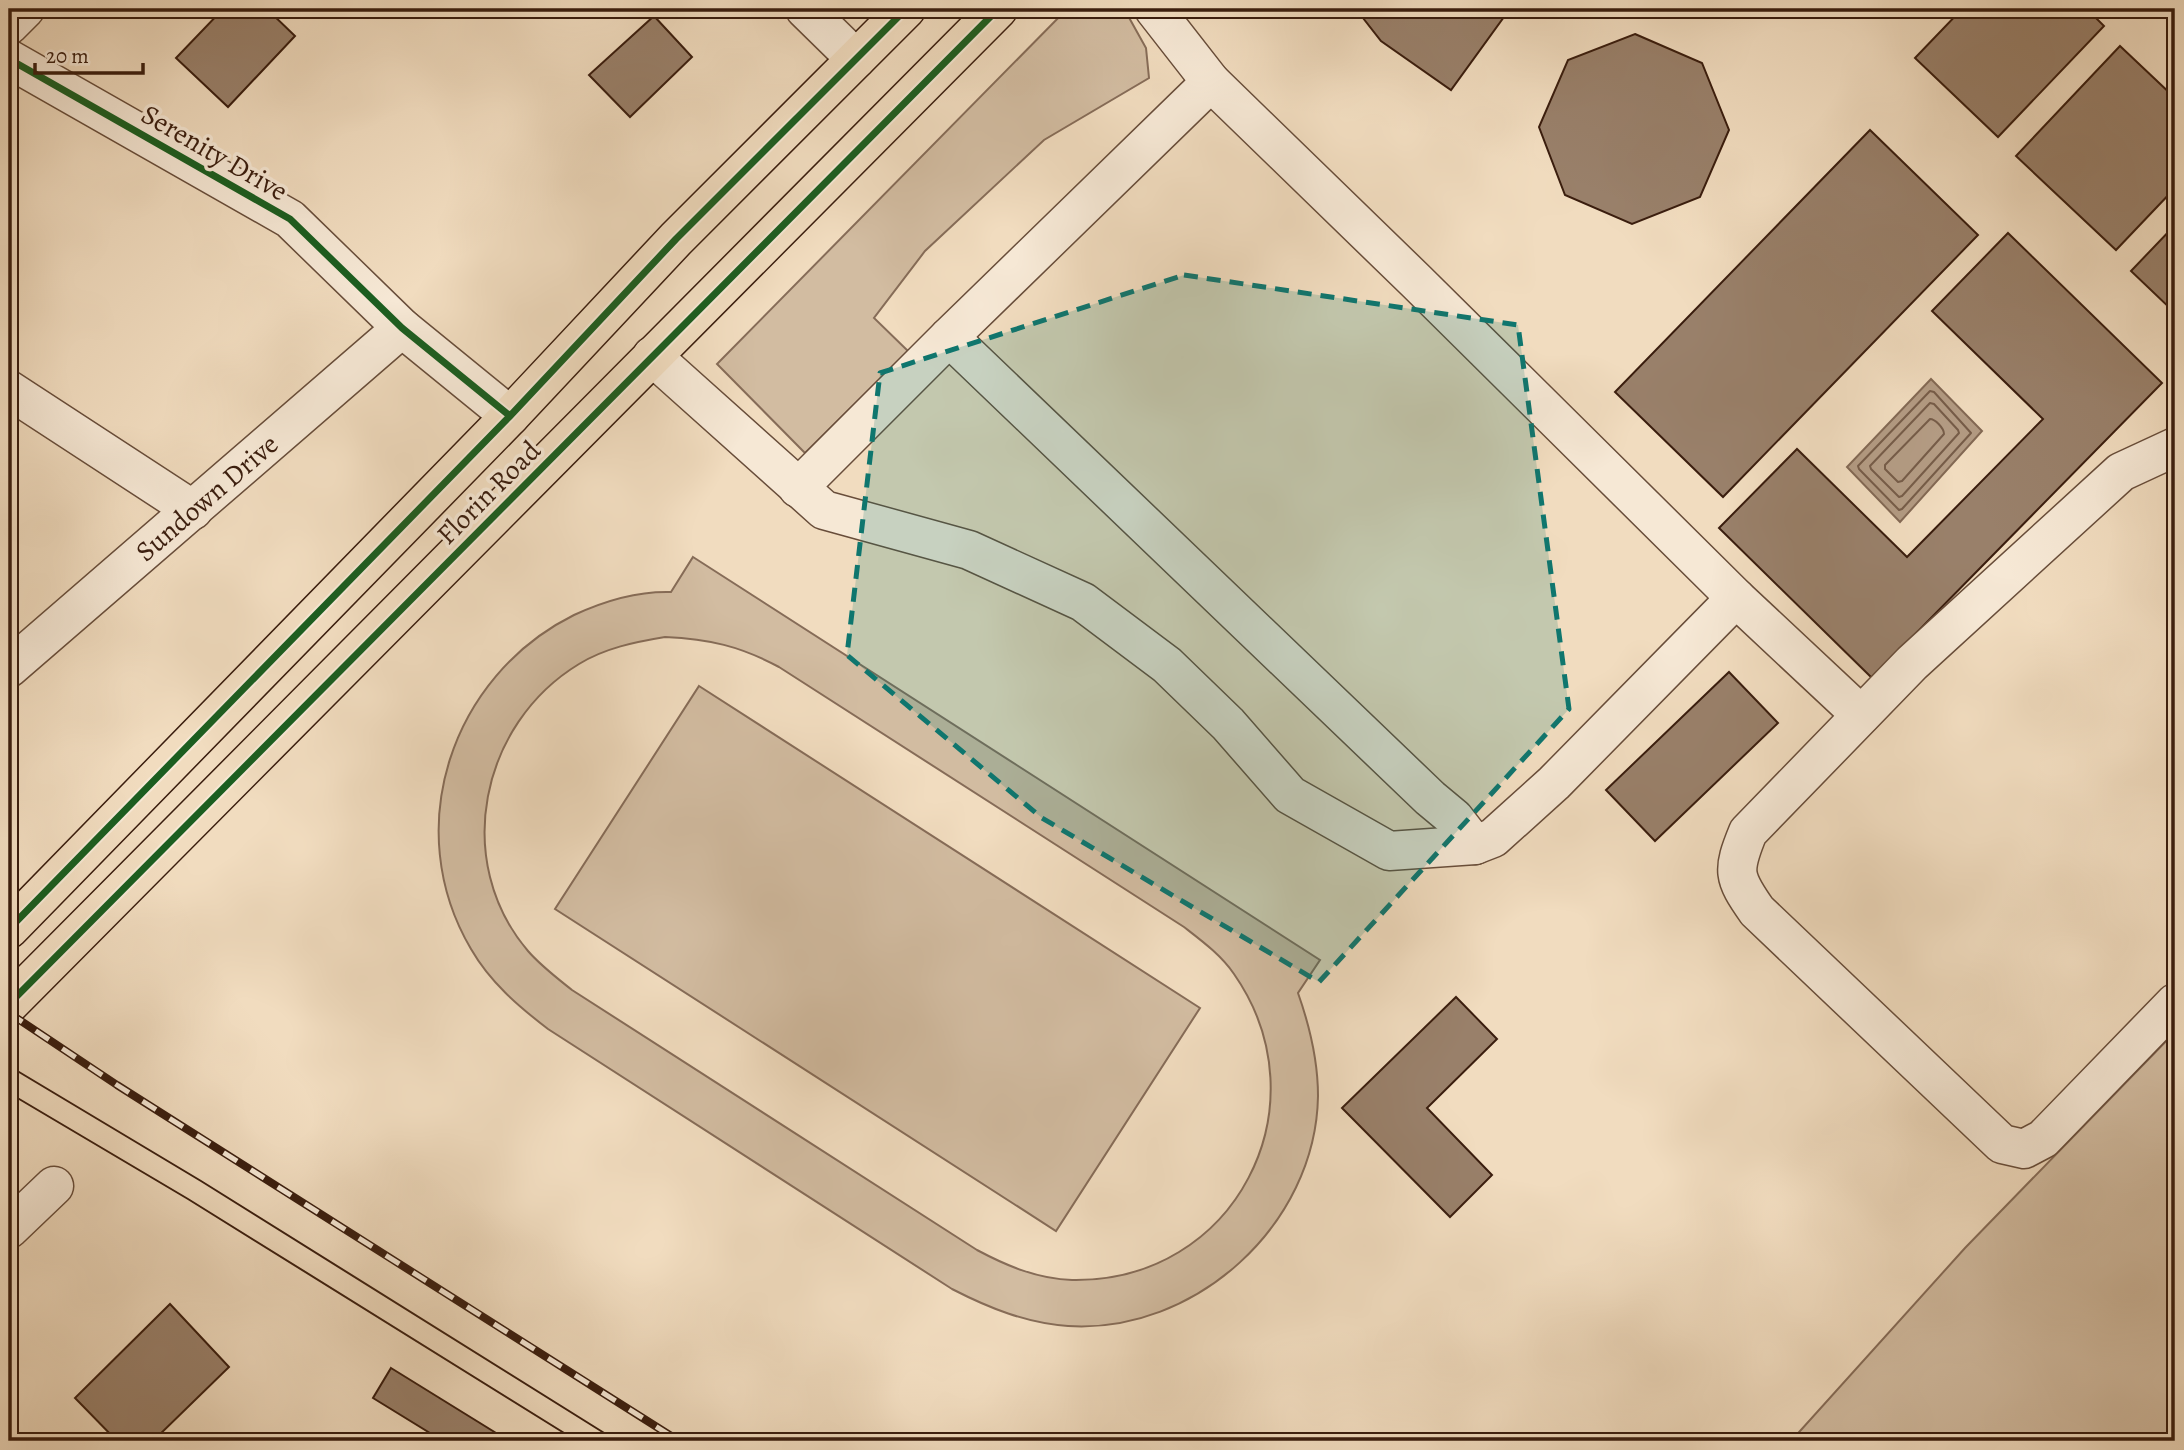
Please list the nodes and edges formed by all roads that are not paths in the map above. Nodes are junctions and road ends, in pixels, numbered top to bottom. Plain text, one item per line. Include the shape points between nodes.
1 (25, 9) edge
2 (805, 9) edge
3 (906, 9) edge
4 (998, 9) edge
5 (1163, 12) edge
6 (9, 25) edge
7 (9, 59) edge
8 (856, 59) junction
9 (1211, 82) junction
10 (402, 327) junction
11 (948, 337) junction
12 (652, 356) junction
13 (9, 390) edge
14 (510, 416) junction
15 (2175, 447) edge
16 (798, 488) junction
17 (502, 508) junction
18 (193, 510) junction
19 (1736, 598) junction
20 (9, 668) edge
21 (1861, 715) junction
22 (1475, 845) junction
23 (9, 929) edge
24 (2175, 1003) edge
25 (9, 1004) edge
26 (54, 1186) dead end
27 (9, 1229) edge

1 - 6 street
2 - 8 street
3 - 8 main road, Florin Road
4 - 12 main road, Florin Road
5 - 9 street
7 - 10 street, Serenity Drive via 290,219
8 - 14 main road, Florin Road via 676,239
9 - 11 street
9 - 19 street
10 - 14 street, Serenity Drive
10 - 18 street, Sundown Drive
11 - 16 street
11 - 22 street via 1454,818
12 - 16 street
12 - 17 main road, Florin Road
13 - 18 street
14 - 17 main road
14 - 23 main road, Florin Road
15 - 21 street via 2121,472
16 - 22 street via 824,510 968,550 1083,603 1167,665 1290,794 1389,851
17 - 25 main road, Florin Road
18 - 20 street, Sundown Drive
19 - 21 street
19 - 22 street via 1553,783 1493,838
21 - 24 street via 1748,832 1738,858 1739,884 1757,911 2002,1144 2024,1149 2043,1139
26 - 27 street

